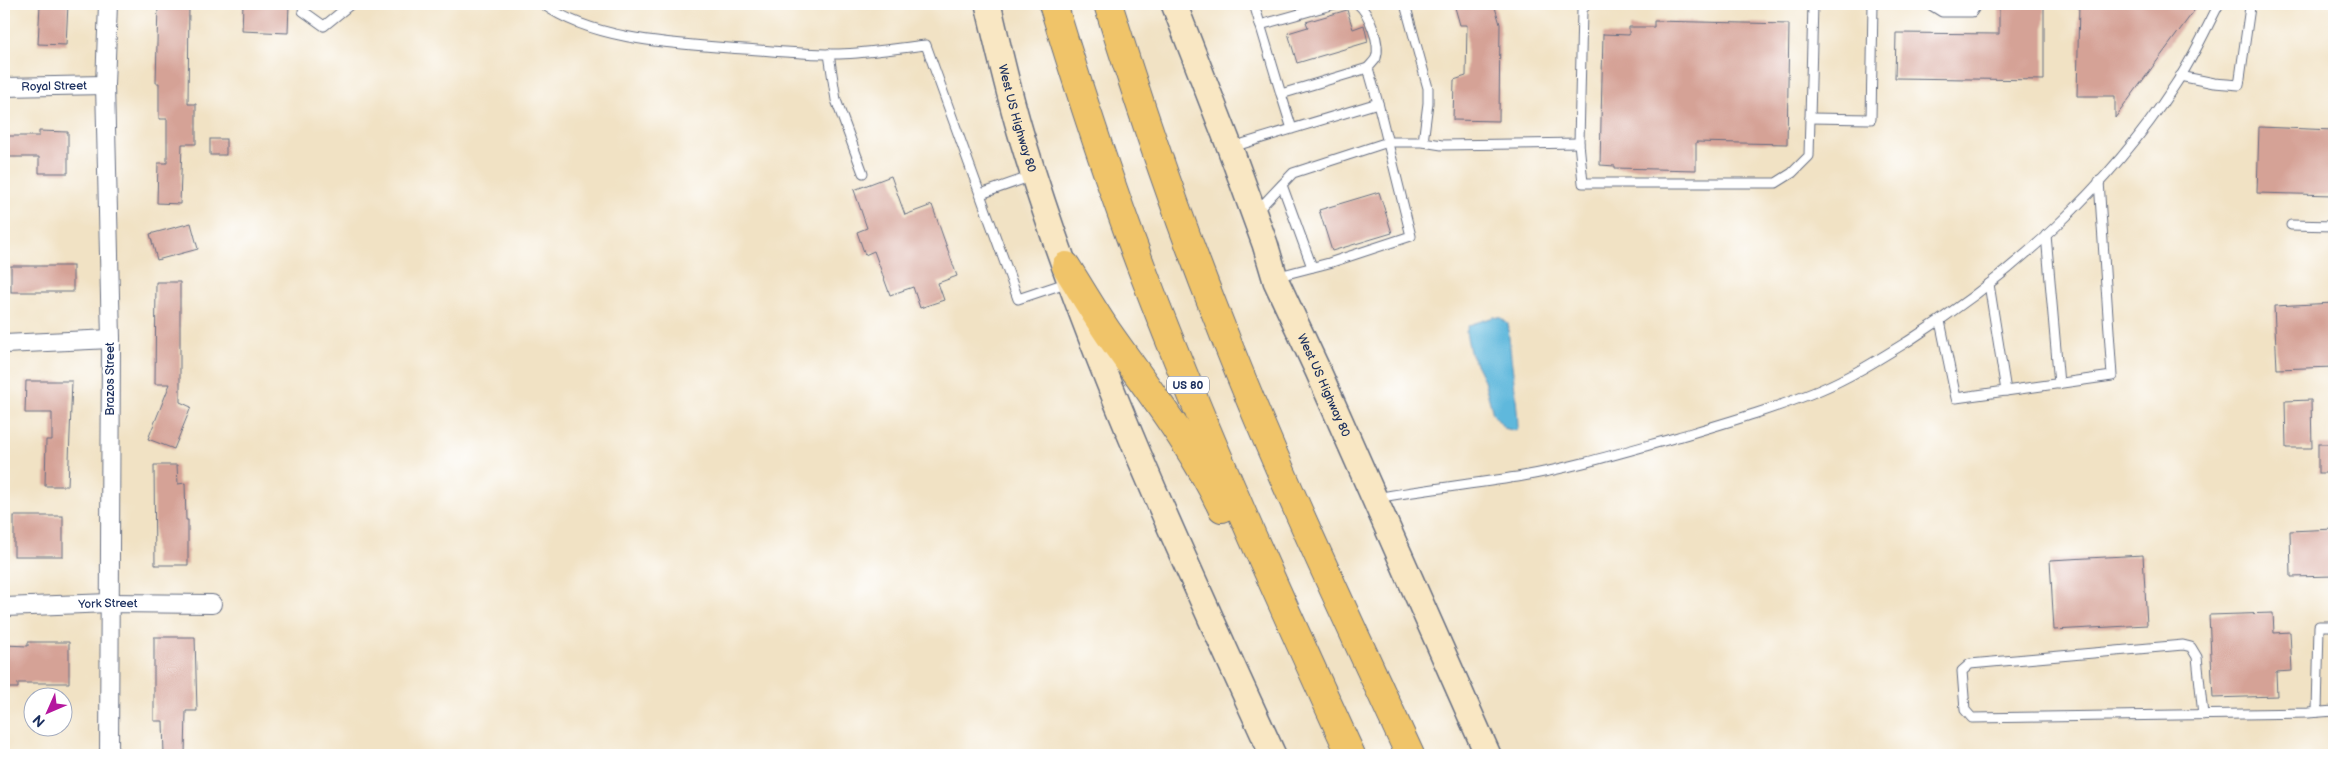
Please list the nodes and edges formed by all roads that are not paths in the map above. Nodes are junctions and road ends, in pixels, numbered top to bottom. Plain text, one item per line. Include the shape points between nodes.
1 (108, 4) edge
2 (351, 4) edge
3 (543, 4) edge
4 (988, 4) edge
5 (1053, 4) edge
6 (1108, 4) edge
7 (1254, 4) edge
8 (1335, 4) edge
9 (1358, 4) edge
10 (1405, 4) edge
11 (1587, 4) edge
12 (1813, 4) edge
13 (1873, 4) edge
14 (1929, 4) edge
15 (1977, 4) edge
16 (2219, 4) edge
17 (2247, 4) edge
18 (1181, 5) edge
19 (303, 11) dead end
20 (1260, 25) junction
21 (829, 54) junction
22 (1368, 68) junction
23 (2180, 76) junction
24 (105, 85) junction
25 (4, 87) edge
26 (1281, 94) junction
27 (1378, 103) junction
28 (1810, 118) junction
29 (1292, 129) junction
30 (1388, 142) junction
31 (1423, 142) junction
32 (1579, 143) junction
33 (1230, 148) junction
34 (863, 173) dead end
35 (1034, 176) junction
36 (2099, 181) junction
37 (1282, 184) junction
38 (981, 194) junction
39 (1254, 214) junction
40 (2291, 225) dead end
41 (2334, 226) edge
42 (2046, 235) junction
43 (1312, 267) junction
44 (1068, 274) junction
45 (1275, 277) junction
46 (1989, 284) junction
47 (1940, 321) junction
48 (110, 339) junction
49 (4, 344) edge
50 (2059, 384) junction
51 (2006, 392) junction
52 (1374, 498) junction
53 (110, 603) junction
54 (212, 604) dead end
55 (4, 607) edge
56 (2334, 626) edge
57 (1303, 651) junction
58 (1370, 670) junction
59 (2334, 711) edge
60 (2317, 712) junction
61 (2203, 715) junction
62 (109, 755) edge
63 (1273, 755) edge
64 (1352, 755) edge
65 (1410, 755) edge
66 (1417, 755) edge
67 (1488, 755) edge

1 - 24 street, Brazos Street
2 - 19 lane via 324,26
3 - 21 lane via 585,24 631,37 667,43
4 - 35 main road, West US Highway 80 via 1012,105
5 - 57 highway, US 80 via 1144,275
6 - 58 highway via 1161,165 1217,318 1264,433
7 - 20 lane
8 - 20 lane
9 - 22 lane via 1370,20 1377,48 1376,59
10 - 31 lane via 1428,88
11 - 32 lane via 1582,10
12 - 28 lane
13 - 28 lane via 1871,119
14 - 15 lane via 1942,12 1972,12
16 - 23 lane
17 - 23 lane via 2250,7 2239,85
18 - 33 main road, West US Highway 80
20 - 26 lane
21 - 34 lane via 836,100
21 - 38 lane via 926,45
22 - 26 lane
22 - 27 lane
23 - 36 lane via 2131,147
24 - 25 street, Royal Street
24 - 48 street, Brazos Street
26 - 29 lane
27 - 29 lane
27 - 30 lane
28 - 32 lane via 1809,156 1776,183 1583,183
29 - 33 lane
30 - 31 lane
30 - 37 lane via 1293,173
30 - 43 lane via 1411,236
31 - 32 lane via 1442,146
33 - 39 main road, West US Highway 80
35 - 38 lane
35 - 44 main road, West US Highway 80
36 - 42 lane
36 - 50 lane via 2112,376
37 - 39 lane
37 - 43 lane
38 - 44 lane via 1018,299
39 - 45 main road, West US Highway 80
40 - 41 lane
42 - 46 lane
42 - 50 lane
43 - 45 lane
44 - 57 highway via 1200,465 1252,570
44 - 63 main road, West US Highway 80 via 1141,464
45 - 52 main road, West US Highway 80
46 - 47 lane
46 - 51 lane
47 - 51 lane via 1956,398
47 - 52 lane via 1882,358 1821,389 1742,418 1621,453 1524,476
48 - 49 street
48 - 53 street, Brazos Street
50 - 51 lane
52 - 67 main road, West US Highway 80
53 - 54 street, York Street
53 - 55 street, York Street
53 - 62 street, Brazos Street
56 - 60 lane via 2319,626
57 - 64 highway, US 80
58 - 65 highway
58 - 66 highway
59 - 60 lane
60 - 61 lane
61 - 61 lane via 1972,718 1965,710 1962,671 1970,664 2183,645 2191,647 2197,657

